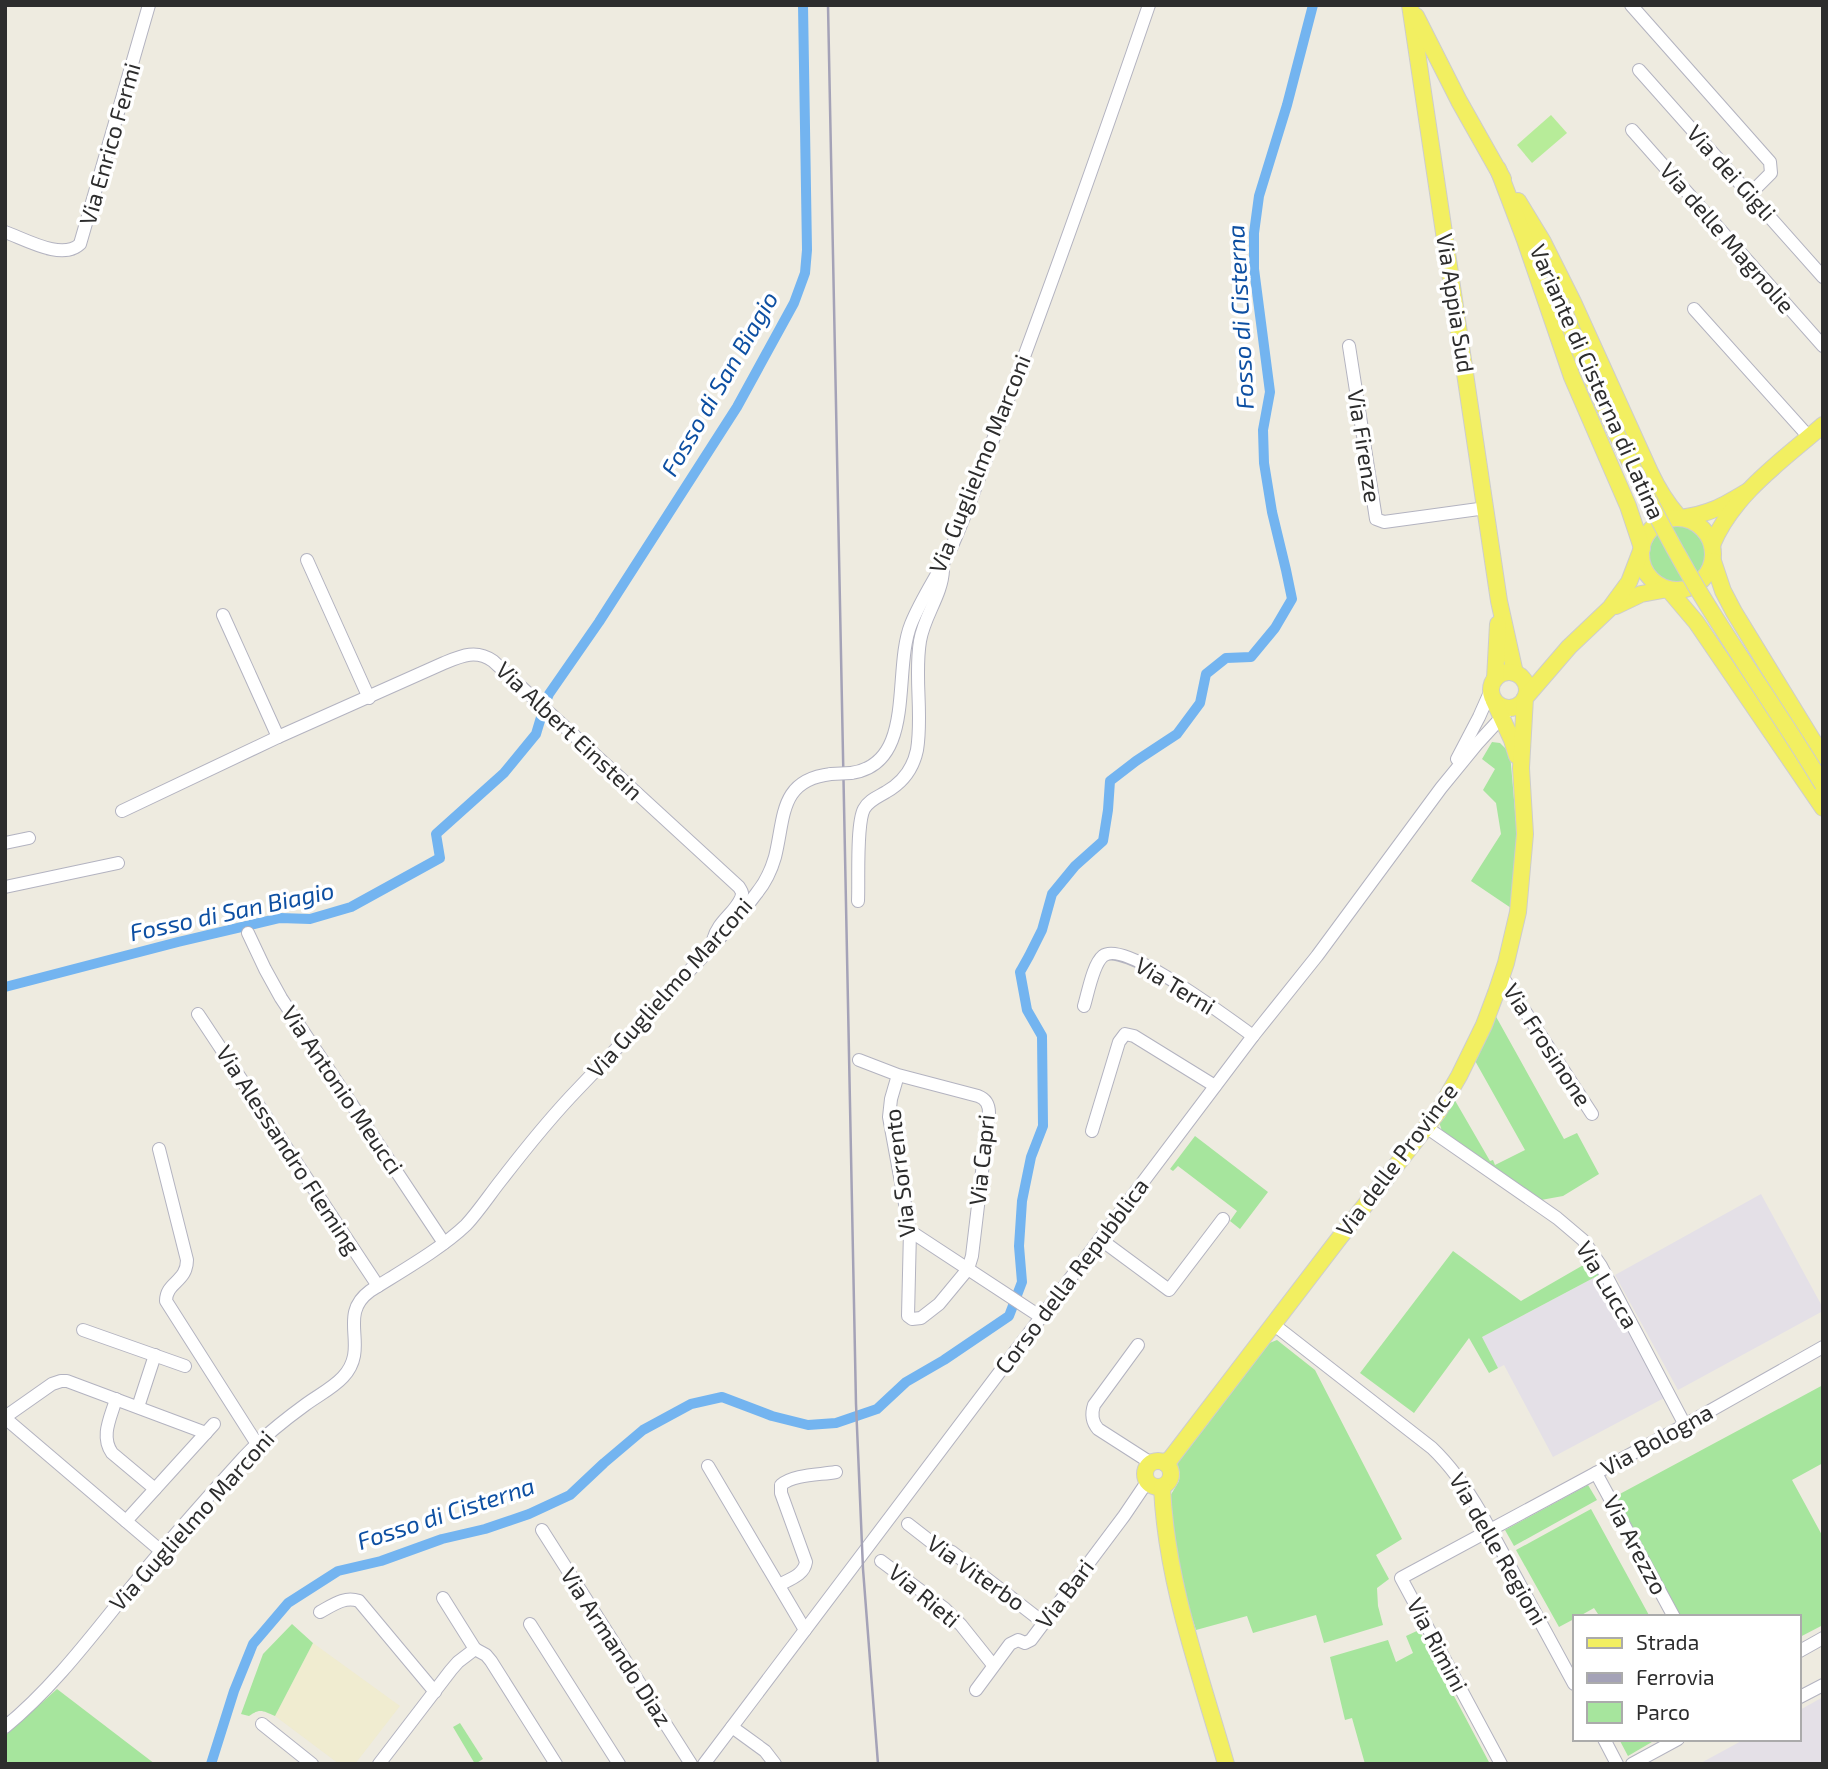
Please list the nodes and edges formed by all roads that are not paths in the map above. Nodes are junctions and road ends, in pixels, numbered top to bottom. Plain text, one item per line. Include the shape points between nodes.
1 (149, 5) edge
2 (1149, 5) edge
3 (1410, 5) edge
4 (1631, 5) edge
5 (1639, 70) dead end
6 (1632, 130) dead end
7 (1498, 169) junction
8 (1750, 194) junction
9 (5, 232) edge
10 (1823, 276) edge
11 (1694, 309) dead end
12 (1349, 346) dead end
13 (1823, 346) edge
14 (1823, 425) edge
15 (1809, 437) junction
16 (1748, 491) junction
17 (1486, 508) junction
18 (1680, 518) junction
19 (1642, 548) junction
20 (1712, 553) junction
21 (307, 560) dead end
22 (943, 562) junction
23 (1668, 589) junction
24 (1499, 601) junction
25 (1610, 608) junction
26 (223, 615) dead end
27 (1569, 647) junction
28 (1518, 675) junction
29 (1493, 690) junction
30 (369, 698) junction
31 (1525, 698) junction
32 (1506, 713) junction
33 (278, 737) junction
34 (1512, 740) junction
35 (1477, 744) junction
36 (1823, 757) edge
37 (1521, 768) junction
38 (1823, 785) edge
39 (1441, 788) junction
40 (1823, 808) edge
41 (121, 811) dead end
42 (29, 838) dead end
43 (5, 842) edge
44 (118, 863) dead end
45 (5, 887) edge
46 (858, 901) dead end
47 (248, 933) dead end
48 (712, 947) junction
49 (1502, 976) junction
50 (1084, 1006) dead end
51 (198, 1014) dead end
52 (1254, 1036) junction
53 (859, 1060) dead end
54 (898, 1074) junction
55 (1216, 1086) junction
56 (1592, 1114) dead end
57 (1426, 1127) junction
58 (1092, 1131) dead end
59 (159, 1149) dead end
60 (1223, 1219) dead end
61 (910, 1231) junction
62 (1100, 1239) junction
63 (444, 1242) junction
64 (968, 1269) junction
65 (378, 1286) junction
66 (1041, 1317) junction
67 (1273, 1324) junction
68 (83, 1330) dead end
69 (1138, 1345) dead end
70 (1823, 1347) edge
71 (155, 1355) junction
72 (185, 1366) dead end
73 (116, 1399) junction
74 (138, 1407) junction
75 (5, 1417) edge
76 (1685, 1425) junction
77 (257, 1444) junction
78 (1158, 1463) junction
79 (708, 1466) dead end
80 (836, 1472) dead end
81 (1596, 1473) junction
82 (1154, 1484) junction
83 (155, 1489) junction
84 (126, 1521) junction
85 (908, 1524) dead end
86 (542, 1530) dead end
87 (1490, 1530) junction
88 (161, 1551) junction
89 (881, 1561) dead end
90 (779, 1585) junction
91 (443, 1598) dead end
92 (320, 1612) dead end
93 (1673, 1615) edge
94 (1044, 1622) junction
95 (530, 1624) dead end
96 (805, 1630) junction
97 (1823, 1638) edge
98 (475, 1649) junction
99 (1800, 1651) edge
100 (993, 1665) junction
101 (1573, 1682) edge
102 (1823, 1685) edge
103 (976, 1690) dead end
104 (435, 1692) junction
105 (1800, 1697) edge
106 (261, 1724) dead end
107 (5, 1727) edge
108 (732, 1727) junction
109 (1605, 1741) edge
110 (1674, 1741) edge
111 (312, 1764) edge
112 (379, 1764) edge
113 (556, 1764) edge
114 (620, 1764) edge
115 (691, 1764) edge
116 (704, 1764) edge
117 (775, 1764) edge
118 (1226, 1764) edge
119 (1501, 1764) edge
120 (1617, 1764) edge
121 (1632, 1764) edge

1 - 9 street, Via Enrico Fermi via 80,244 71,251 58,251
2 - 22 street, Via Guglielmo Marconi via 1050,286
3 - 7 main road, Variante di Cisterna di Latina
3 - 17 main road, Via Appia Sud
4 - 8 street via 1770,162 1771,173
5 - 8 street, Via dei Gigli
6 - 13 street, Via delle Magnolie
7 - 18 main road via 1548,253 1650,472
7 - 19 main road via 1572,377
7 - 38 main road, Variante di Cisterna di Latina, bridge via 1659,522
8 - 10 street, Via dei Gigli
11 - 15 street
12 - 17 street, Via Firenze via 1376,519 1386,522
14 - 15 main road
15 - 16 main road
16 - 18 main road via 1709,513
16 - 20 main road via 1721,526
17 - 24 main road, Via Appia Sud
18 - 19 main road via 1655,526
18 - 20 main road via 1704,530
19 - 23 main road via 1644,569
19 - 25 main road via 1629,582
20 - 23 main road via 1704,579 1687,589
20 - 36 main road via 1720,585 1734,612
21 - 30 street
22 - 46 street via 941,584 919,645 918,750 904,778 863,812
22 - 48 street, Via Guglielmo Marconi, bridge via 906,639 892,743 875,765 851,773 815,776 792,793 765,882
23 - 25 main road via 1641,594
23 - 40 main road
24 - 28 main road, Via Appia Sud
24 - 29 main road, Via Appia Sud
25 - 27 main road
26 - 33 street
27 - 28 main road via 1537,669
27 - 31 main road
28 - 29 main road via 1504,673
28 - 31 main road via 1526,687
29 - 32 main road
29 - 39 street, Corso della Repubblica
30 - 33 street, Via Albert Einstein
30 - 48 street, Via Albert Einstein via 467,655 483,655 493,661 740,887 742,897 718,927
31 - 32 main road
31 - 37 main road, Via delle Province
32 - 34 main road, Via delle Province
32 - 35 street, Corso della Repubblica
33 - 41 street, Via Albert Einstein
34 - 35 street via 1494,737
34 - 37 main road, Via delle Province
35 - 39 street, Corso della Repubblica
37 - 49 main road, Via delle Province via 1523,870
39 - 52 street, Corso della Repubblica
42 - 43 street
44 - 45 street
47 - 63 street, Via Antonio Meucci via 281,998
48 - 63 street, Via Guglielmo Marconi via 563,1105 468,1223
49 - 56 street, Via Frosinone
49 - 57 main road, Via delle Province via 1466,1063
50 - 52 street, Via Terni via 1098,962 1115,953 1160,973
51 - 65 street, Via Alessandro Fleming
52 - 55 street, Corso della Repubblica
53 - 54 street, Via Capri
54 - 61 street, Via Sorrento via 889,1117
54 - 64 street, Via Capri via 986,1100 989,1113
55 - 58 street via 1125,1034
55 - 62 street, Corso della Repubblica
57 - 67 main road, Via delle Province
57 - 76 street, Via Lucca via 1583,1240
59 - 77 street via 187,1263 184,1275 168,1290 166,1301
60 - 62 street via 1169,1290
61 - 64 street
61 - 64 street, Via Sorrento via 910,1318 921,1318 939,1304
62 - 66 street, Corso della Repubblica
63 - 65 street, Via Guglielmo Marconi
64 - 66 street
65 - 77 street, Via Guglielmo Marconi via 356,1305 355,1352 348,1370
66 - 96 street, Corso della Repubblica
67 - 78 main road, Via delle Province via 1171,1458
67 - 87 street, Via delle Regioni via 1438,1453 1465,1486
68 - 71 street
69 - 78 street via 1094,1405 1092,1415 1098,1429
70 - 76 street, Via Bologna
71 - 72 street
71 - 74 street
73 - 74 street
73 - 75 street via 61,1381
73 - 83 street via 107,1445
74 - 83 street via 210,1428
75 - 84 street
76 - 81 street, Via Bologna
77 - 88 street, Via Guglielmo Marconi
78 - 82 main road via 1144,1474
78 - 82 main road via 1170,1469 1170,1478 1166,1485
79 - 90 street
80 - 90 street via 781,1485 806,1564 800,1574
81 - 87 street, Via Bologna
81 - 93 street, Via Arezzo
82 - 94 street, Via Bari via 1124,1516
82 - 118 main road via 1177,1594
83 - 84 street
84 - 88 street
85 - 94 street, Via Viterbo
86 - 115 street, Via Armando Diaz
87 - 101 street, Via delle Regioni
87 - 119 street, Via Rimini via 1401,1578
88 - 107 street, Via Guglielmo Marconi via 54,1680
89 - 100 street, Via Rieti via 944,1608
90 - 96 street
91 - 98 street
92 - 104 street via 345,1599 359,1601
94 - 100 street, Via Bari via 1028,1642 1012,1641
95 - 114 street
96 - 108 street, Corso della Repubblica
97 - 99 street
98 - 104 street via 458,1662
98 - 113 street via 493,1664
100 - 103 street, Via Bari
102 - 105 street
104 - 112 street
106 - 111 street
108 - 116 street, Corso della Repubblica
108 - 117 street
109 - 120 street
110 - 121 street

